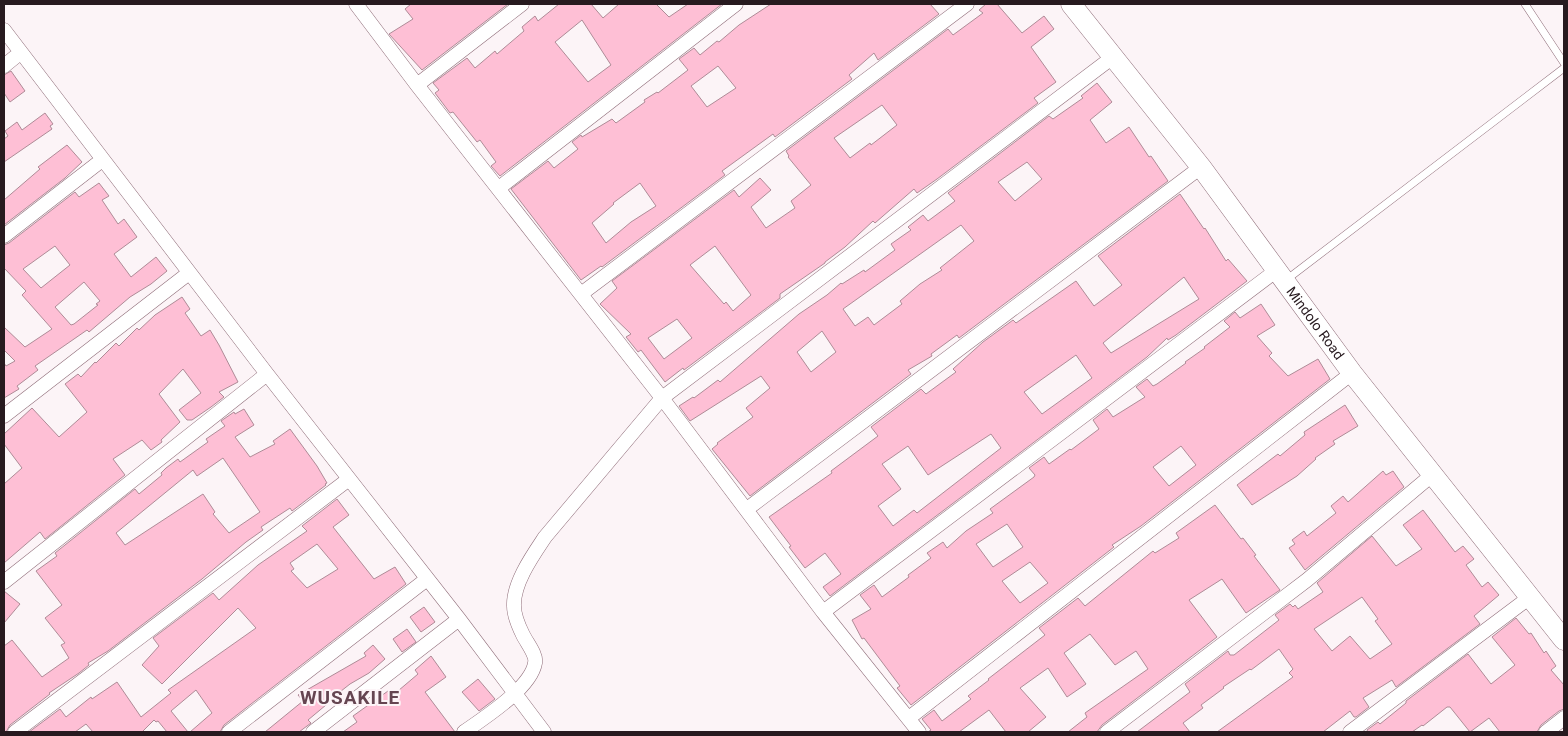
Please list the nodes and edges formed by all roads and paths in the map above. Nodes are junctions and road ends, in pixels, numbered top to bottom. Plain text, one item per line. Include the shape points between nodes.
1 (356, 4) edge
2 (522, 4) edge
3 (736, 4) edge
4 (967, 4) edge
5 (1072, 4) edge
6 (1525, 4) edge
7 (4, 30) edge
8 (20, 53) junction
9 (1113, 56) junction
10 (1564, 63) edge
11 (4, 66) edge
12 (1564, 68) edge
13 (417, 85) junction
14 (102, 160) junction
15 (1201, 167) junction
16 (498, 188) junction
17 (4, 236) edge
18 (189, 273) junction
19 (1281, 276) junction
20 (581, 294) junction
21 (1352, 373) junction
22 (267, 374) junction
23 (662, 398) junction
24 (4, 416) edge
25 (1432, 475) junction
26 (349, 480) junction
27 (747, 509) junction
28 (427, 579) junction
29 (4, 582) edge
30 (1530, 597) junction
31 (823, 612) junction
32 (459, 619) junction
33 (1564, 640) edge
34 (515, 694) junction
35 (909, 718) junction
36 (1564, 718) edge
37 (15, 732) edge
38 (229, 732) edge
39 (312, 732) edge
40 (464, 732) edge
41 (544, 732) edge
42 (919, 732) edge
43 (1107, 732) edge
44 (1350, 732) edge
45 (1546, 732) edge

1 - 13 street
2 - 13 street
3 - 16 street
4 - 20 street
5 - 9 street, Mindolo Road
6 - 10 lane
7 - 8 street
8 - 11 street
8 - 14 street
9 - 15 street, Mindolo Road
9 - 23 street
12 - 19 lane
13 - 16 street
14 - 17 street
14 - 18 street
15 - 19 street, Mindolo Road
15 - 27 street
16 - 20 street
18 - 22 street
18 - 24 street
19 - 21 street, Mindolo Road
19 - 31 street
20 - 23 street
21 - 25 street, Mindolo Road
21 - 35 street
22 - 26 street
22 - 29 street
23 - 27 street
23 - 34 street via 545,537 528,562 514,606 519,627 536,662
25 - 30 street, Mindolo Road
25 - 43 street via 1307,580
26 - 28 street
26 - 37 street
27 - 31 street
28 - 32 street
28 - 38 street
30 - 33 street, Mindolo Road
30 - 44 street
31 - 35 street
32 - 34 street
32 - 39 street
34 - 40 street
34 - 41 street
35 - 42 street
36 - 45 street

